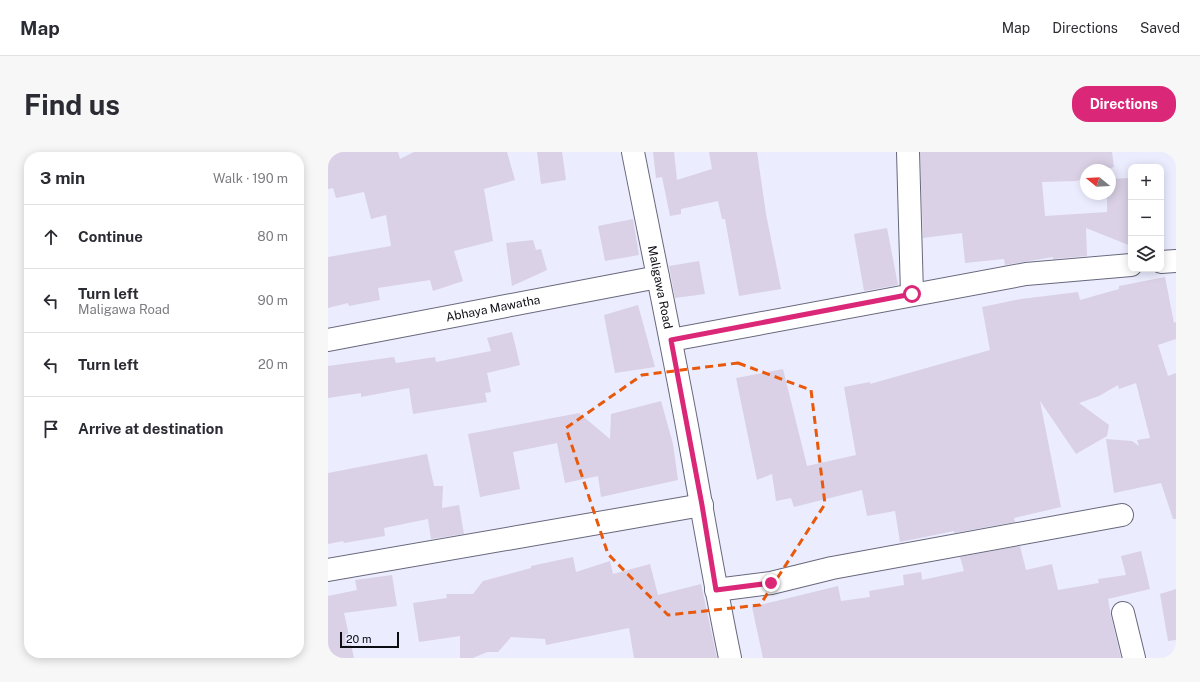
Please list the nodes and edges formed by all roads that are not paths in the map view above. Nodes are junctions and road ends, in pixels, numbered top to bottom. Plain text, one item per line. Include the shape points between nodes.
1 (633, 152) edge
2 (908, 152) edge
3 (1176, 261) edge
4 (1164, 262) edge
5 (1128, 265) edge
6 (658, 277) junction
7 (912, 294) junction
8 (328, 340) edge
9 (671, 340) junction
10 (702, 505) junction
11 (1122, 515) dead end
12 (328, 570) edge
13 (716, 590) junction
14 (1123, 613) dead end
15 (730, 658) edge
16 (1134, 658) edge

1 - 6 street, Maligawa Road
2 - 7 street
3 - 4 street
5 - 7 street via 1026,274
6 - 8 street, Abhaya Mawatha
6 - 9 street, Maligawa Road
7 - 9 street
9 - 10 street, Maligawa Road
10 - 12 street
10 - 13 street, Maligawa Road
11 - 13 street via 832,568 771,583
13 - 15 street, Maligawa Road
14 - 16 street

